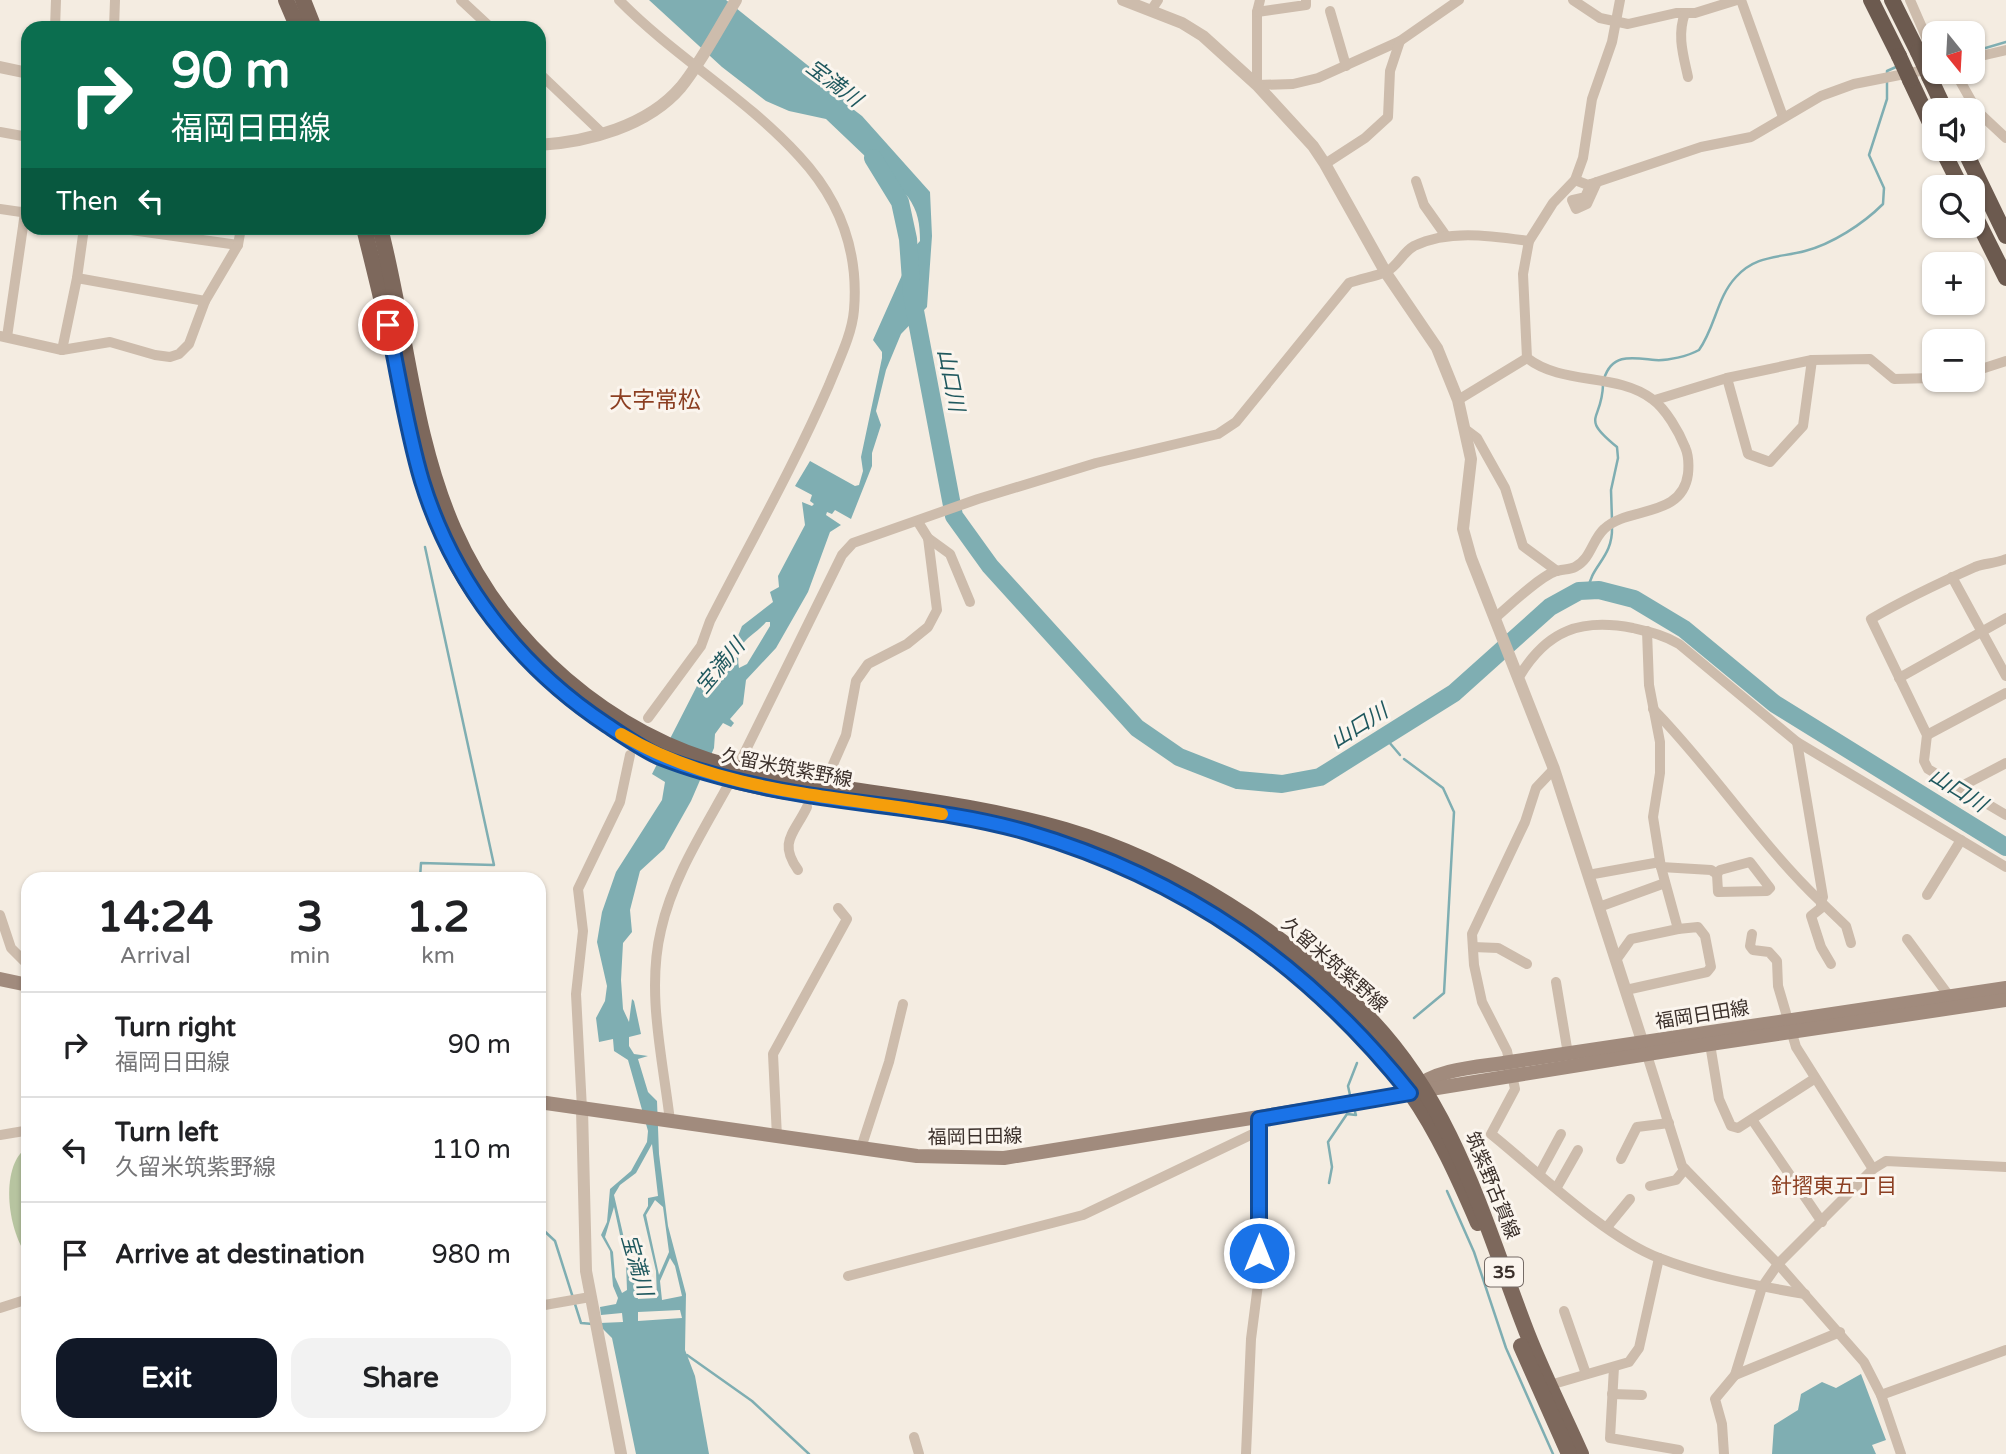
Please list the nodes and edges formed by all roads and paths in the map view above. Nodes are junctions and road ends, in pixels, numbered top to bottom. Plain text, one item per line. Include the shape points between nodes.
1 (57, 0) edge
2 (114, 0) edge
3 (286, 0) edge
4 (303, 0) edge
5 (461, 0) edge
6 (619, 0) edge
7 (736, 0) edge
8 (1123, 0) edge
9 (1260, 0) edge
10 (1306, 0) edge
11 (1459, 0) edge
12 (1573, 0) edge
13 (1620, 0) edge
14 (1739, 0) edge
15 (1871, 0) edge
16 (1892, 0) edge
17 (1910, 0) edge
18 (1155, 5) edge
19 (1330, 11) dead end
20 (1257, 12) junction
21 (1685, 13) junction
22 (56, 21) edge
23 (114, 21) edge
24 (295, 21) edge
25 (311, 21) edge
26 (484, 21) edge
27 (1615, 21) junction
28 (1922, 40) edge
29 (1400, 41) junction
30 (1922, 47) edge
31 (2006, 50) edge
32 (1985, 55) edge
33 (698, 62) junction
34 (1346, 66) junction
35 (0, 67) edge
36 (21, 72) edge
37 (1922, 73) edge
38 (1688, 77) dead end
39 (546, 80) edge
40 (1962, 84) edge
41 (1257, 85) junction
42 (1922, 106) edge
43 (1783, 117) junction
44 (0, 132) edge
45 (603, 134) junction
46 (21, 136) edge
47 (2006, 138) edge
48 (546, 145) edge
49 (1970, 161) edge
50 (1325, 164) junction
51 (1575, 180) junction
52 (1416, 181) dead end
53 (0, 209) edge
54 (21, 211) edge
55 (22, 235) edge
56 (83, 235) edge
57 (196, 235) edge
58 (240, 235) edge
59 (366, 235) edge
60 (382, 235) edge
61 (1446, 236) junction
62 (1985, 236) edge
63 (2006, 236) edge
64 (1529, 241) junction
65 (238, 245) junction
66 (1386, 273) junction
67 (77, 278) junction
68 (2006, 278) edge
69 (205, 301) junction
70 (4, 337) edge
71 (62, 350) junction
72 (1527, 358) junction
73 (1812, 360) junction
74 (2006, 361) edge
75 (1985, 368) edge
76 (1727, 378) junction
77 (1922, 378) edge
78 (1458, 400) junction
79 (1655, 400) junction
80 (1465, 429) junction
81 (920, 521) junction
82 (928, 538) junction
83 (2006, 559) edge
84 (1557, 571) junction
85 (1952, 577) junction
86 (970, 602) dead end
87 (2006, 618) edge
88 (1497, 622) junction
89 (1647, 631) junction
90 (1982, 631) junction
91 (1518, 674) junction
92 (2006, 676) edge
93 (1899, 678) junction
94 (2006, 693) edge
95 (1653, 709) junction
96 (648, 718) dead end
97 (1927, 735) junction
98 (1797, 742) junction
99 (666, 752) junction
100 (629, 755) dead end
101 (2006, 763) edge
102 (831, 769) dead end
103 (1554, 769) junction
104 (730, 773) junction
105 (1962, 786) junction
106 (807, 807) dead end
107 (2006, 815) edge
108 (1961, 840) junction
109 (1660, 864) junction
110 (2006, 867) edge
111 (798, 870) dead end
112 (1717, 874) junction
113 (1588, 875) junction
114 (1665, 883) junction
115 (1927, 895) dead end
116 (1821, 902) junction
117 (1599, 907) junction
118 (838, 908) dead end
119 (0, 915) edge
120 (1678, 929) junction
121 (1752, 934) dead end
122 (1907, 939) dead end
123 (1851, 943) dead end
124 (1473, 947) junction
125 (21, 958) edge
126 (1616, 960) junction
127 (1527, 964) dead end
128 (1830, 964) dead end
129 (0, 979) edge
130 (1556, 982) dead end
131 (21, 984) edge
132 (2006, 988) edge
133 (1626, 990) junction
134 (2006, 1000) edge
135 (1952, 1002) junction
136 (903, 1004) dead end
137 (1791, 1026) junction
138 (1710, 1044) junction
139 (1645, 1049) junction
140 (1568, 1054) junction
141 (1512, 1068) junction
142 (1814, 1079) junction
143 (1419, 1088) junction
144 (546, 1103) edge
145 (586, 1109) junction
146 (667, 1121) junction
147 (1753, 1121) junction
148 (1669, 1123) junction
149 (1259, 1125) junction
150 (21, 1132) edge
151 (1561, 1134) dead end
152 (0, 1135) edge
153 (777, 1137) junction
154 (861, 1148) junction
155 (1578, 1150) dead end
156 (1621, 1159) dead end
157 (2006, 1167) edge
158 (1685, 1169) junction
159 (1873, 1169) junction
160 (1539, 1173) junction
161 (1650, 1186) dead end
162 (1558, 1187) junction
163 (1630, 1199) dead end
164 (1822, 1222) junction
165 (1607, 1227) junction
166 (1659, 1258) junction
167 (1779, 1264) junction
168 (848, 1276) dead end
169 (1762, 1287) junction
170 (1805, 1294) junction
171 (590, 1297) junction
172 (21, 1302) edge
173 (546, 1305) edge
174 (0, 1308) edge
175 (1564, 1311) dead end
176 (1840, 1332) junction
177 (2006, 1350) edge
178 (1614, 1367) junction
179 (1587, 1374) junction
180 (1735, 1375) junction
181 (1550, 1385) junction
182 (1612, 1394) junction
183 (1642, 1395) dead end
184 (1881, 1395) junction
185 (915, 1437) dead end
186 (1679, 1451) dead end
187 (621, 1454) edge
188 (919, 1454) edge
189 (1246, 1454) edge
190 (1569, 1454) edge
191 (1581, 1454) edge
192 (1724, 1454) edge
193 (1901, 1454) edge

1 - 22 street
2 - 23 street
3 - 24 main road
4 - 25 main road
5 - 26 street
6 - 33 street
7 - 33 street
8 - 18 street
9 - 20 street
10 - 20 street via 1306,5
11 - 29 street
12 - 27 street via 1600,18
13 - 27 street
14 - 21 street
14 - 43 street
15 - 42 highway, bridge
16 - 30 highway
17 - 28 street
18 - 41 street via 1203,36
19 - 34 street
20 - 41 street
21 - 27 street via 1628,24
21 - 38 street via 1680,40
27 - 51 street
29 - 34 street
29 - 50 street via 1390,71 1388,117 1366,138
31 - 32 street
33 - 45 street via 680,89 657,108
33 - 96 street via 802,159 846,226 855,275 854,313 810,428 701,646
34 - 41 street via 1293,84
35 - 36 street
37 - 43 street via 1854,83
39 - 45 street
40 - 47 street via 1977,111
41 - 50 street
43 - 51 street via 1751,137 1701,147 1594,183
44 - 46 street
45 - 48 street
49 - 63 highway
50 - 66 street
51 - 64 street via 1553,203
52 - 61 street via 1428,212
53 - 54 street
55 - 70 street
56 - 67 street
57 - 65 street
58 - 65 street
59 - 99 main road, 久留米筑紫野線 via 422,481 467,582 499,628 551,683 596,717
60 - 99 main road, 久留米筑紫野線 via 435,474 453,528 478,577 509,621 562,676
61 - 64 street via 1490,235
61 - 66 street via 1413,247
62 - 68 highway
64 - 72 street via 1523,274
65 - 69 street
66 - 78 street via 1437,348
66 - 81 street via 1349,283 1236,422 1217,434 1097,463
67 - 69 street
67 - 71 street
69 - 71 street via 188,344 179,354 155,355 110,342
70 - 71 street
72 - 78 street
72 - 79 street via 1560,373 1631,386
73 - 76 street
73 - 76 street via 1803,426 1770,462 1748,454
73 - 77 street via 1870,359 1894,379
74 - 75 street
76 - 79 street
78 - 80 street
79 - 84 street via 1686,450 1686,485 1676,499 1604,528 1575,567
80 - 84 street via 1477,438 1505,488 1523,546
80 - 88 street via 1471,459 1463,529
81 - 82 street
81 - 104 street via 853,543 842,555
82 - 86 street via 950,554
82 - 102 street via 937,610 928,627 868,664 856,681 846,735
83 - 85 street
84 - 88 street via 1515,600
85 - 90 street
85 - 93 street via 1871,619
87 - 90 street
88 - 91 street
89 - 91 street via 1598,623 1564,630
89 - 95 street
89 - 98 street via 1679,644
90 - 92 street
90 - 93 street
91 - 103 street
93 - 97 street
94 - 97 street
95 - 109 street via 1660,742 1653,817
95 - 116 street
97 - 105 street via 1924,761 1928,769
98 - 108 street
98 - 116 street
99 - 104 main road, 久留米筑紫野線
100 - 145 street via 620,802 578,888 583,931 576,994
101 - 105 street
103 - 113 street
103 - 124 street via 1536,788 1525,822 1472,934
104 - 143 main road, 久留米筑紫野線 via 1023,831 1150,879 1241,930 1307,981
104 - 146 street via 678,880 661,929 656,1000
105 - 107 street
106 - 111 street via 786,846
108 - 110 street
108 - 115 street
109 - 112 street
109 - 113 street
109 - 114 street
112 - 112 street via 1718,892 1770,888 1750,862
113 - 117 street
114 - 117 street
114 - 120 street
116 - 123 street via 1846,926
116 - 128 street via 1811,916
117 - 126 street
118 - 153 street via 847,919 773,1055
119 - 125 street via 11,948
120 - 126 street via 1631,939
120 - 133 street via 1698,927 1705,936 1711,967 1707,972
121 - 137 street via 1752,950 1769,952 1777,961 1778,986
122 - 135 street
124 - 127 street via 1498,948
124 - 141 street via 1482,1002
126 - 133 street
129 - 131 main road
130 - 140 street
132 - 135 main road, 福岡日田線
133 - 139 street
134 - 135 main road, 福岡日田線
135 - 137 main road, 福岡日田線
136 - 154 street
137 - 138 main road, 福岡日田線
137 - 139 main road, 福岡日田線
137 - 142 street via 1796,1047
138 - 139 main road, 福岡日田線
138 - 147 street via 1718,1099 1731,1126 1738,1128
139 - 140 main road, 福岡日田線
139 - 141 main road, 福岡日田線
139 - 148 street
140 - 141 main road, 福岡日田線
141 - 143 main road, 福岡日田線 via 1441,1074
141 - 160 street via 1515,1089 1491,1134
142 - 147 street
142 - 159 street
143 - 149 main road, 福岡日田線
143 - 181 main road, 筑紫野古賀線 / 35 via 1462,1157
143 - 190 main road, 筑紫野古賀線 / 35 via 1478,1222 1522,1350
144 - 145 main road, 福岡日田線
145 - 146 main road, 福岡日田線
145 - 171 street
146 - 153 main road, 福岡日田線
147 - 164 street
148 - 156 street via 1637,1127
148 - 158 street
149 - 154 main road, 福岡日田線 via 1004,1158 917,1156
149 - 168 street via 1083,1215
149 - 189 street via 1259,1277
150 - 152 street
151 - 160 street
153 - 154 main road, 福岡日田線
155 - 162 street
157 - 159 street via 1886,1161
158 - 161 street via 1676,1180
158 - 167 street
159 - 164 street
160 - 162 street
162 - 165 street
163 - 165 street
164 - 167 street
165 - 166 street
166 - 169 street
166 - 178 street via 1639,1348 1629,1362
167 - 169 street
167 - 170 street
169 - 170 street
169 - 180 street
170 - 176 street
171 - 173 street
171 - 187 street
172 - 174 street
175 - 179 street
176 - 180 street
176 - 184 street via 1864,1362
177 - 184 street
178 - 179 street
178 - 182 street
179 - 181 street
180 - 192 street via 1715,1399
181 - 191 main road, 筑紫野古賀線 / 35
182 - 183 street
182 - 186 street via 1610,1438
184 - 193 street
185 - 188 street

